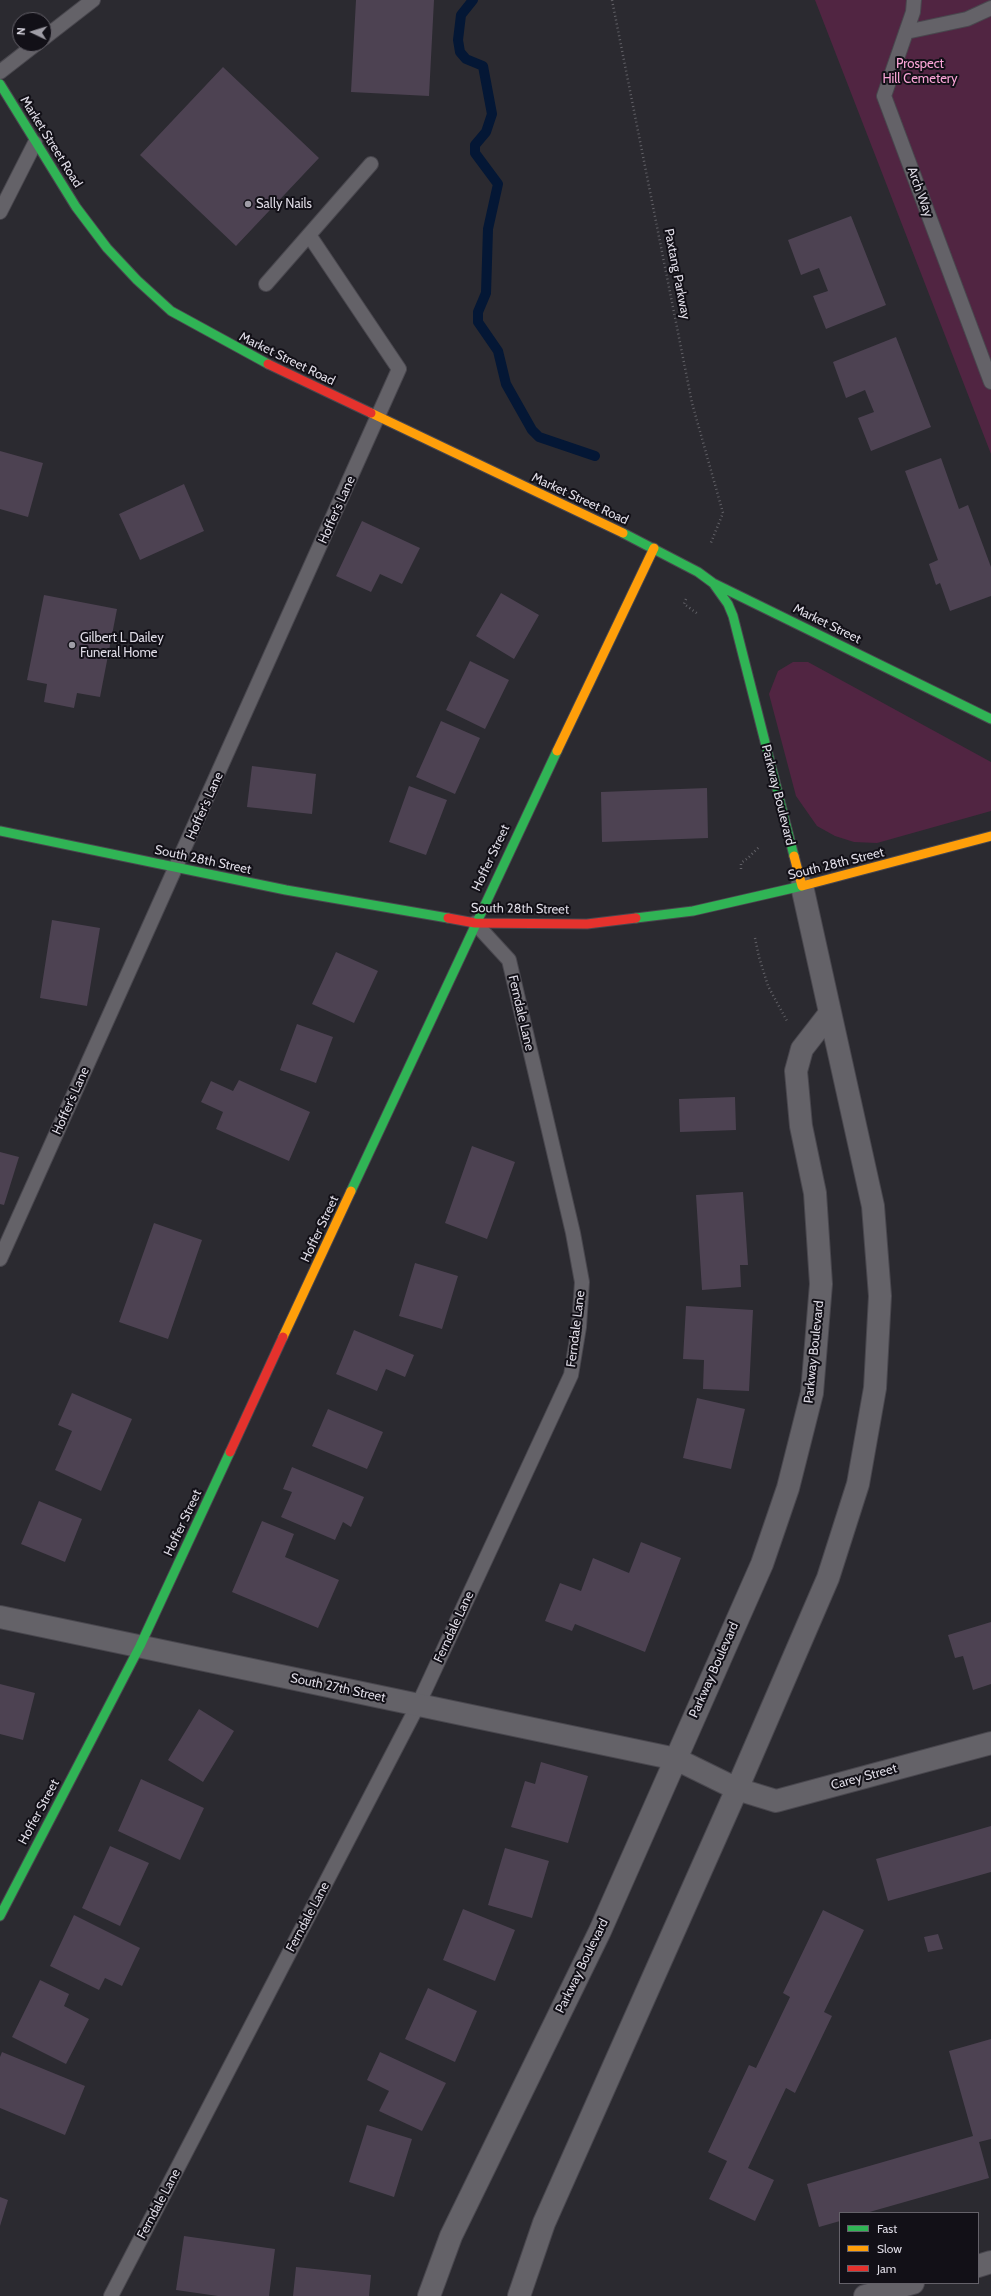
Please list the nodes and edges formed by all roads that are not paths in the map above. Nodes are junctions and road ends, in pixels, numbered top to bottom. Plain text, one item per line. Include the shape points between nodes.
1 (93, 0) edge
2 (914, 0) edge
3 (991, 8) edge
4 (52, 32) edge
5 (906, 32) junction
6 (26, 52) edge
7 (0, 72) edge
8 (0, 84) edge
9 (35, 143) junction
10 (371, 164) dead end
11 (0, 212) edge
12 (309, 235) junction
13 (266, 284) dead end
14 (991, 382) edge
15 (378, 418) junction
16 (654, 548) junction
17 (712, 582) junction
18 (991, 719) edge
19 (0, 831) edge
20 (991, 836) edge
21 (177, 867) junction
22 (802, 886) junction
23 (475, 923) junction
24 (830, 1013) junction
25 (0, 1259) edge
26 (0, 1617) edge
27 (140, 1646) junction
28 (418, 1705) junction
29 (991, 1743) edge
30 (676, 1759) junction
31 (737, 1789) junction
32 (0, 1916) edge
33 (991, 2262) edge
34 (979, 2266) edge
35 (909, 2284) edge
36 (111, 2296) edge
37 (430, 2296) edge
38 (519, 2296) edge
39 (865, 2296) edge

1 - 4 lane
2 - 5 lane, Arch Way
3 - 5 lane via 967,19
5 - 14 lane, Arch Way via 884,96
6 - 7 lane
8 - 9 street, Market Street Road
9 - 11 lane
9 - 15 street, Market Street Road via 76,207 107,248 171,311 252,357
10 - 12 lane
12 - 13 lane
12 - 15 lane, Hoffer's Lane via 399,369
15 - 16 street, Market Street Road
15 - 21 lane, Hoffer's Lane
16 - 17 street, Market Street
16 - 23 street, Hoffer Street
17 - 18 street, Market Street
17 - 22 street, Parkway Boulevard via 728,604 733,616
19 - 21 street, South 28th Street
20 - 22 street, South 28th Street
21 - 23 street, South 28th Street via 286,890
21 - 25 lane, Hoffer's Lane
22 - 23 street, South 28th Street via 693,910 587,924
22 - 24 street, Parkway Boulevard
23 - 27 street, Hoffer Street
23 - 28 lane, Ferndale Lane via 509,960 582,1282 579,1327 571,1375
24 - 30 street, Parkway Boulevard via 802,1049 796,1071 801,1126 815,1193 821,1284 812,1393 788,1488 762,1564
24 - 31 street, Parkway Boulevard via 873,1206 880,1296 874,1388 858,1484 828,1578
26 - 27 street, South 27th Street
27 - 28 street, South 27th Street
27 - 32 street, Hoffer Street
28 - 30 street, South 27th Street
28 - 36 lane, Ferndale Lane
29 - 31 street, Carey Street via 776,1801
30 - 31 street, Carey Street
30 - 37 street, Parkway Boulevard via 600,1931 451,2236
31 - 38 street, Parkway Boulevard via 544,2223
33 - 34 street
35 - 39 street

